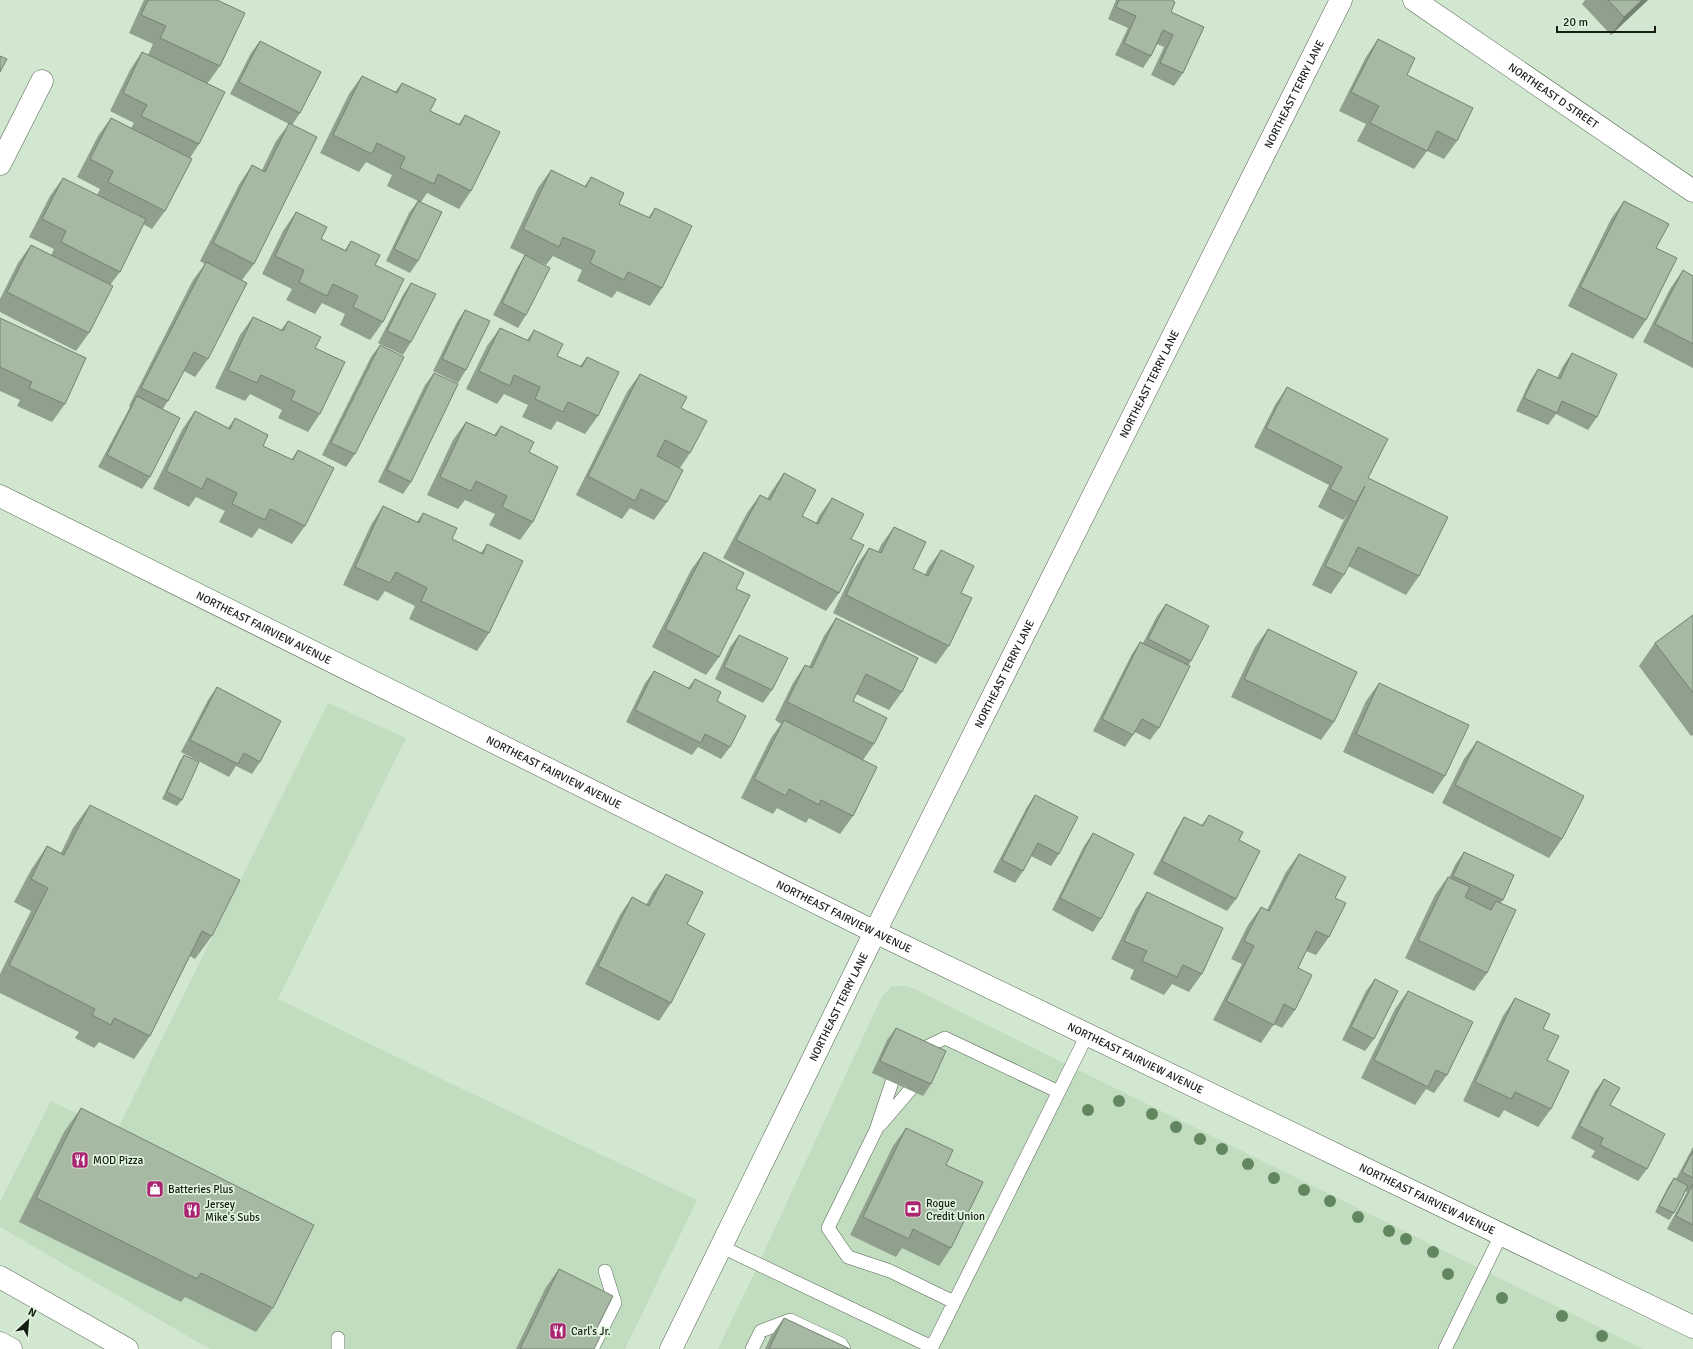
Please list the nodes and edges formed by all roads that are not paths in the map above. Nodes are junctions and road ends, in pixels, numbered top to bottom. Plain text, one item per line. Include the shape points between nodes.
1 (1341, 0) edge
2 (1414, 0) edge
3 (42, 82) dead end
4 (0, 164) edge
5 (1693, 191) edge
6 (0, 496) edge
7 (875, 932) junction
8 (1087, 1035) junction
9 (918, 1055) edge
10 (892, 1082) edge
11 (910, 1090) edge
12 (1059, 1092) junction
13 (876, 1130) junction
14 (1501, 1235) junction
15 (722, 1247) junction
16 (605, 1271) dead end
17 (0, 1277) edge
18 (954, 1302) junction
19 (1693, 1327) edge
20 (0, 1343) edge
21 (932, 1348) edge
22 (11, 1349) edge
23 (127, 1349) edge
24 (592, 1349) edge
25 (671, 1349) edge
26 (752, 1349) edge
27 (844, 1349) edge
28 (1444, 1349) edge

1 - 7 main road, NORTHEAST TERRY LANE
2 - 5 main road, NORTHEAST D STREET
3 - 4 main road
6 - 7 main road, NORTHEAST FAIRVIEW AVENUE
7 - 8 main road, NORTHEAST FAIRVIEW AVENUE
7 - 15 main road, NORTHEAST TERRY LANE
8 - 12 lane
8 - 14 main road, NORTHEAST FAIRVIEW AVENUE
9 - 12 lane via 945,1038
10 - 13 lane
11 - 13 lane
12 - 18 lane
13 - 18 lane via 828,1228 848,1257 890,1271
14 - 19 main road, NORTHEAST FAIRVIEW AVENUE
14 - 28 lane
15 - 21 lane
15 - 25 main road, NORTHEAST TERRY LANE
16 - 24 lane via 615,1303
17 - 23 main road
18 - 21 lane
20 - 22 main road
26 - 27 lane via 762,1331 790,1320 840,1344

